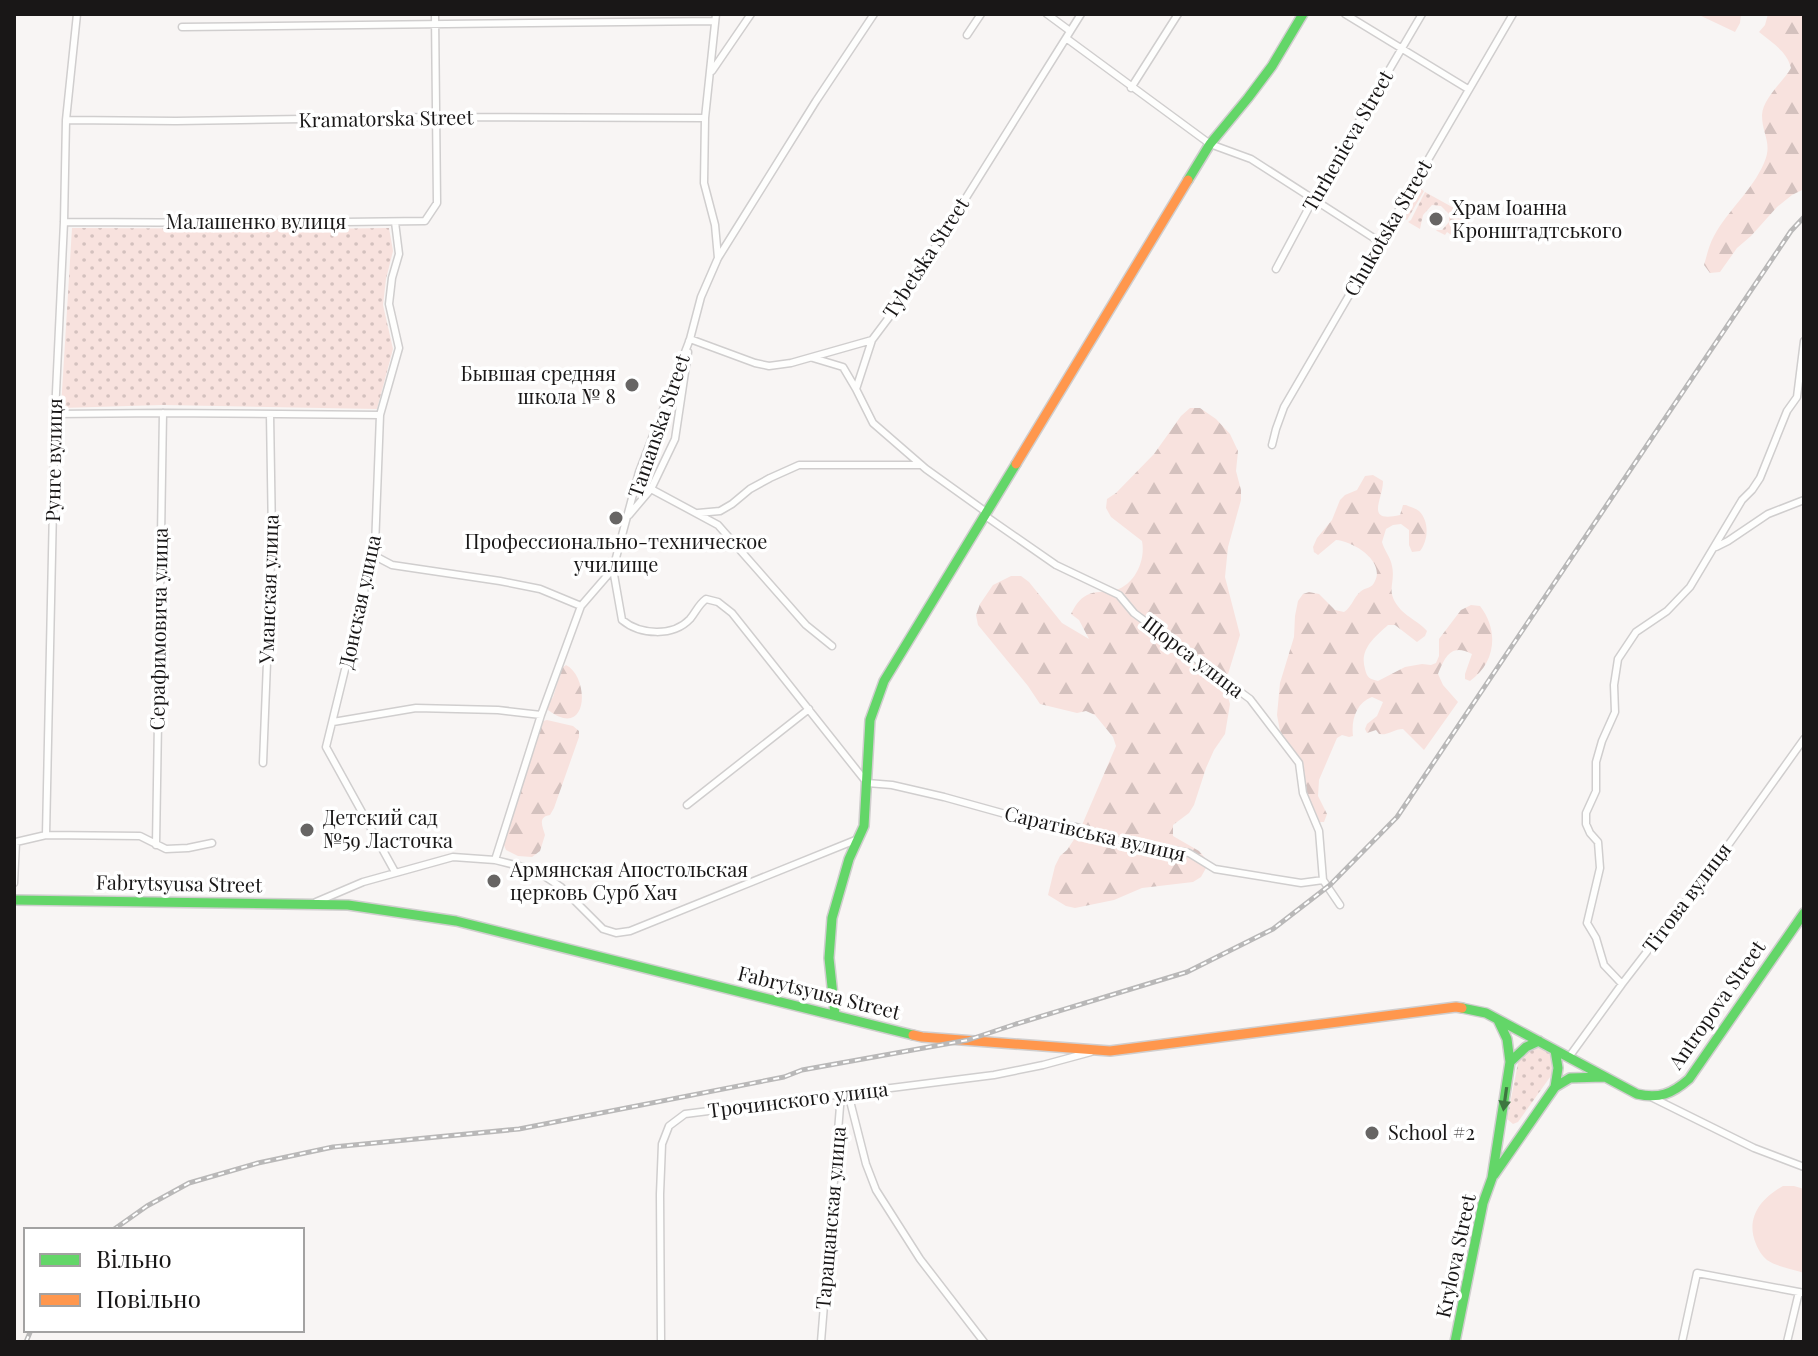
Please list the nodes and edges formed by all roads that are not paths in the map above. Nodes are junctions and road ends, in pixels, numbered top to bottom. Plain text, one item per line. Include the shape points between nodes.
1 (77, 14) edge
2 (435, 14) edge
3 (751, 14) edge
4 (874, 14) edge
5 (981, 14) edge
6 (1047, 14) edge
7 (1081, 14) edge
8 (1178, 14) edge
9 (1303, 14) edge
10 (1345, 14) edge
11 (1422, 14) edge
12 (1513, 14) edge
13 (716, 18) edge
14 (435, 24) junction
15 (182, 27) dead end
16 (967, 35) dead end
17 (1068, 35) junction
18 (1403, 48) junction
19 (710, 74) junction
20 (1131, 88) junction
21 (1468, 89) junction
22 (436, 117) junction
23 (705, 118) junction
24 (66, 120) junction
25 (1210, 144) junction
26 (1314, 198) junction
27 (64, 222) junction
28 (395, 222) junction
29 (1380, 242) junction
30 (718, 258) junction
31 (1276, 269) dead end
32 (690, 339) junction
33 (872, 340) junction
34 (1804, 341) edge
35 (812, 357) junction
36 (856, 389) junction
37 (163, 413) junction
38 (55, 414) junction
39 (270, 414) junction
40 (380, 415) junction
41 (1272, 445) dead end
42 (921, 465) junction
43 (651, 489) junction
44 (1804, 500) edge
45 (698, 513) junction
46 (985, 514) junction
47 (628, 516) junction
48 (1713, 548) junction
49 (373, 555) junction
50 (613, 569) junction
51 (581, 606) junction
52 (832, 646) dead end
53 (809, 709) junction
54 (541, 715) junction
55 (333, 722) junction
56 (1804, 739) edge
57 (263, 763) dead end
58 (867, 783) junction
59 (687, 805) dead end
60 (46, 835) junction
61 (858, 839) junction
62 (212, 843) dead end
63 (156, 845) junction
64 (495, 860) junction
65 (395, 872) junction
66 (1323, 880) junction
67 (14, 883) edge
68 (14, 900) edge
69 (313, 903) junction
70 (1340, 905) dead end
71 (1804, 913) edge
72 (1622, 984) junction
73 (835, 1015) junction
74 (1498, 1020) junction
75 (1539, 1041) junction
76 (1096, 1050) junction
77 (1555, 1050) junction
78 (1569, 1057) junction
79 (1510, 1062) junction
80 (1604, 1077) junction
81 (1555, 1087) junction
82 (844, 1094) junction
83 (1653, 1098) junction
84 (1501, 1125) junction
85 (1521, 1134) junction
86 (1804, 1167) edge
87 (1492, 1178) junction
88 (1802, 1292) edge
89 (661, 1342) edge
90 (821, 1342) edge
91 (984, 1342) edge
92 (1455, 1342) edge
93 (1682, 1342) edge
94 (1787, 1342) edge

1 - 24 street, Рунге вулиця
2 - 14 street
3 - 19 street
4 - 30 street, Tamanska Street
5 - 16 street
6 - 17 street
7 - 17 street, Tybetska Street
8 - 20 street
9 - 25 main road via 1250,97
10 - 18 street
11 - 18 street, Turhenieva Street
12 - 21 street, Chukotska Street
13 - 14 street
13 - 19 street
14 - 15 street
14 - 22 street
17 - 20 street
17 - 33 street, Tybetska Street
18 - 21 street
18 - 26 street, Turhenieva Street
19 - 23 street
20 - 25 street
21 - 29 street, Chukotska Street
22 - 23 street, Kramatorska Street
22 - 24 street, Kramatorska Street
22 - 28 street, Малашенко вулиця via 437,203 425,221
23 - 30 street via 704,183
24 - 27 street, Рунге вулиця
25 - 26 street via 1251,159
25 - 46 main road
26 - 29 street
26 - 31 street, Turhenieva Street
27 - 28 street, Малашенко вулиця
27 - 38 street, Рунге вулиця
28 - 40 street, Донская улица via 399,254 389,304 399,348
29 - 41 street, Chukotska Street via 1284,407
30 - 32 street, Tamanska Street
32 - 35 street, Tybetska Street via 769,366
32 - 43 street via 675,439
32 - 47 street, Tamanska Street via 639,472
33 - 35 street, Tybetska Street
33 - 36 street
34 - 48 street via 1797,397 1760,478
35 - 36 street, Щорса улица via 843,367
36 - 42 street, Щорса улица via 873,423
37 - 38 street
37 - 39 street
37 - 63 street, Серафимовича улица
38 - 60 street, Рунге вулиця
39 - 40 street
39 - 57 street, Уманская улица via 272,536
40 - 49 street, Донская улица
42 - 45 street via 799,465 720,511
42 - 46 street, Щорса улица
43 - 45 street
43 - 47 street
44 - 48 street via 1768,514
45 - 52 street via 718,525 806,625
46 - 58 main road via 884,681 870,720
46 - 66 street, Щорса улица via 1056,565 1119,595 1134,613 1250,699 1299,763 1303,793 1319,831
47 - 50 street, Tamanska Street
48 - 72 street via 1690,587 1636,632 1618,659 1615,712 1596,762 1596,791 1586,824 1598,842 1600,868 1587,923 1604,965
49 - 51 street via 392,565 540,589
49 - 55 street, Донская улица
50 - 51 street, Tamanska Street
50 - 53 street via 622,620 628,625 671,631 706,599 718,602
51 - 54 street, Tamanska Street
53 - 58 street
53 - 59 street
54 - 55 street via 426,708
54 - 64 street, Tamanska Street
55 - 65 street, Донская улица via 326,747
56 - 72 street, Тітова вулиця
58 - 61 main road
58 - 66 street, Саратівська вулиця via 1189,853 1215,869 1301,883
60 - 63 street via 140,836
60 - 67 street via 16,842
61 - 64 street via 616,933 603,929 561,887 535,870
61 - 73 main road via 832,918 829,958
62 - 63 street via 166,849
64 - 65 street via 453,857
65 - 69 street
66 - 70 street, Щорса улица
68 - 69 main road, Fabrytsyusa Street
69 - 73 main road, Fabrytsyusa Street via 456,921
71 - 83 main road, Antropova Street via 1689,1079 1676,1091
72 - 78 street, Тітова вулиця
73 - 76 main road, Fabrytsyusa Street via 922,1037
74 - 75 main road, Fabrytsyusa Street
74 - 76 main road, Fabrytsyusa Street via 1456,1007
74 - 79 main road
75 - 77 main road, Fabrytsyusa Street
75 - 79 main road
76 - 82 street, Трочинского улица via 994,1075
77 - 78 main road, Fabrytsyusa Street
77 - 81 main road
78 - 80 main road, Fabrytsyusa Street
79 -> 84 main road
80 - 81 main road via 1570,1078
80 - 83 main road
81 - 85 main road
82 - 89 street, Трочинского улица via 685,1114 669,1126 662,1144 660,1194
82 - 90 street, Таращанская улица
82 - 91 street via 876,1190 920,1259
83 - 86 street
84 - 85 main road
84 - 87 main road
85 - 87 main road
87 - 92 main road, Krylova Street
88 - 93 street via 1697,1273
88 - 94 street

